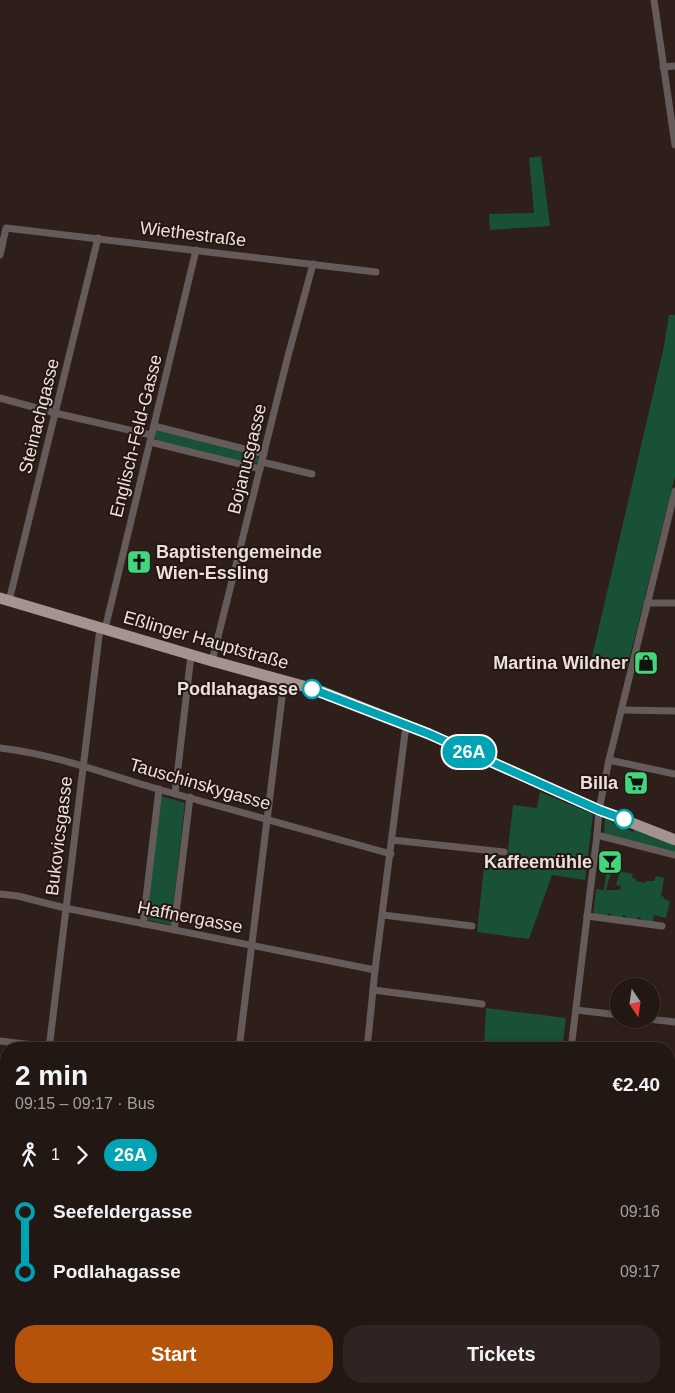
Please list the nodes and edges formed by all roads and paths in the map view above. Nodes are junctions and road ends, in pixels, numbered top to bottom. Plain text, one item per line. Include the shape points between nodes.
1 (654, 0) edge
2 (675, 66) edge
3 (663, 67) junction
4 (675, 145) edge
5 (98, 238) junction
6 (196, 250) junction
7 (0, 255) edge
8 (313, 264) junction
9 (376, 272) dead end
10 (0, 398) edge
11 (55, 413) junction
12 (154, 426) junction
13 (150, 438) junction
14 (264, 454) junction
15 (261, 466) junction
16 (312, 474) dead end
17 (675, 491) edge
18 (4, 599) edge
19 (647, 603) junction
20 (675, 603) edge
21 (103, 629) junction
22 (191, 655) junction
23 (212, 661) junction
24 (284, 681) junction
25 (622, 710) junction
26 (674, 711) edge
27 (408, 725) junction
28 (0, 748) edge
29 (610, 760) junction
30 (83, 765) junction
31 (675, 774) edge
32 (159, 789) junction
33 (175, 794) junction
34 (190, 797) junction
35 (599, 810) junction
36 (267, 820) junction
37 (597, 835) junction
38 (392, 840) junction
39 (675, 840) edge
40 (504, 852) dead end
41 (391, 854) junction
42 (675, 855) edge
43 (0, 894) edge
44 (65, 908) junction
45 (383, 915) junction
46 (587, 916) junction
47 (143, 924) junction
48 (472, 926) dead end
49 (662, 926) dead end
50 (174, 930) junction
51 (251, 944) junction
52 (375, 970) junction
53 (373, 990) junction
54 (482, 1004) dead end
55 (576, 1010) junction
56 (610, 1014) edge
57 (660, 1020) edge
58 (675, 1022) edge
59 (50, 1042) edge
60 (240, 1042) edge
61 (368, 1042) edge
62 (572, 1042) edge

1 - 3 street
2 - 3 street
3 - 4 street
5 - 6 street, Wiethestraße
5 - 7 street, Wiethestraße via 6,228
5 - 11 street, Steinachgasse
6 - 8 street, Wiethestraße
6 - 12 street, Englisch-Feld-Gasse
8 - 9 street, Wiethestraße
8 - 14 street, Bojanusgasse
10 - 11 street
11 - 13 street
11 - 18 street, Steinachgasse
12 - 13 street, Englisch-Feld-Gasse
12 - 14 street
13 - 15 street
13 - 21 street, Englisch-Feld-Gasse
14 - 15 street, Bojanusgasse
15 - 16 street
15 - 23 street, Bojanusgasse
17 - 19 street
18 - 21 main road, Eßlinger Hauptstraße
19 - 20 street
19 - 25 street
21 - 22 main road, Eßlinger Hauptstraße
21 - 30 street, Bukovicsgasse
22 - 23 main road, Eßlinger Hauptstraße
22 - 33 street
23 - 24 main road, Eßlinger Hauptstraße
24 - 27 main road, Eßlinger Hauptstraße via 324,692
24 - 36 street
25 - 26 street
25 - 29 street
27 - 35 main road, Eßlinger Hauptstraße
27 - 38 street
28 - 30 street, Tauschinskygasse
29 - 31 street
29 - 35 street
30 - 32 street, Tauschinskygasse
30 - 44 street, Bukovicsgasse
32 - 33 street, Tauschinskygasse
32 - 47 street
33 - 34 street, Tauschinskygasse
34 - 36 street, Tauschinskygasse
34 - 50 street
35 - 37 street
35 - 39 main road, Eßlinger Hauptstraße
36 - 41 street, Tauschinskygasse
36 - 51 street
37 - 42 street
37 - 46 street
38 - 40 street
38 - 41 street
41 - 45 street
43 - 44 street, Haffnergasse
44 - 47 street, Haffnergasse
44 - 59 street, Bukovicsgasse
45 - 48 street
45 - 52 street
46 - 49 street
46 - 55 street
47 - 50 street, Haffnergasse
50 - 51 street, Haffnergasse
51 - 52 street, Haffnergasse
51 - 60 street
52 - 53 street
53 - 54 street
53 - 61 street
55 - 56 street
55 - 62 street
57 - 58 street

